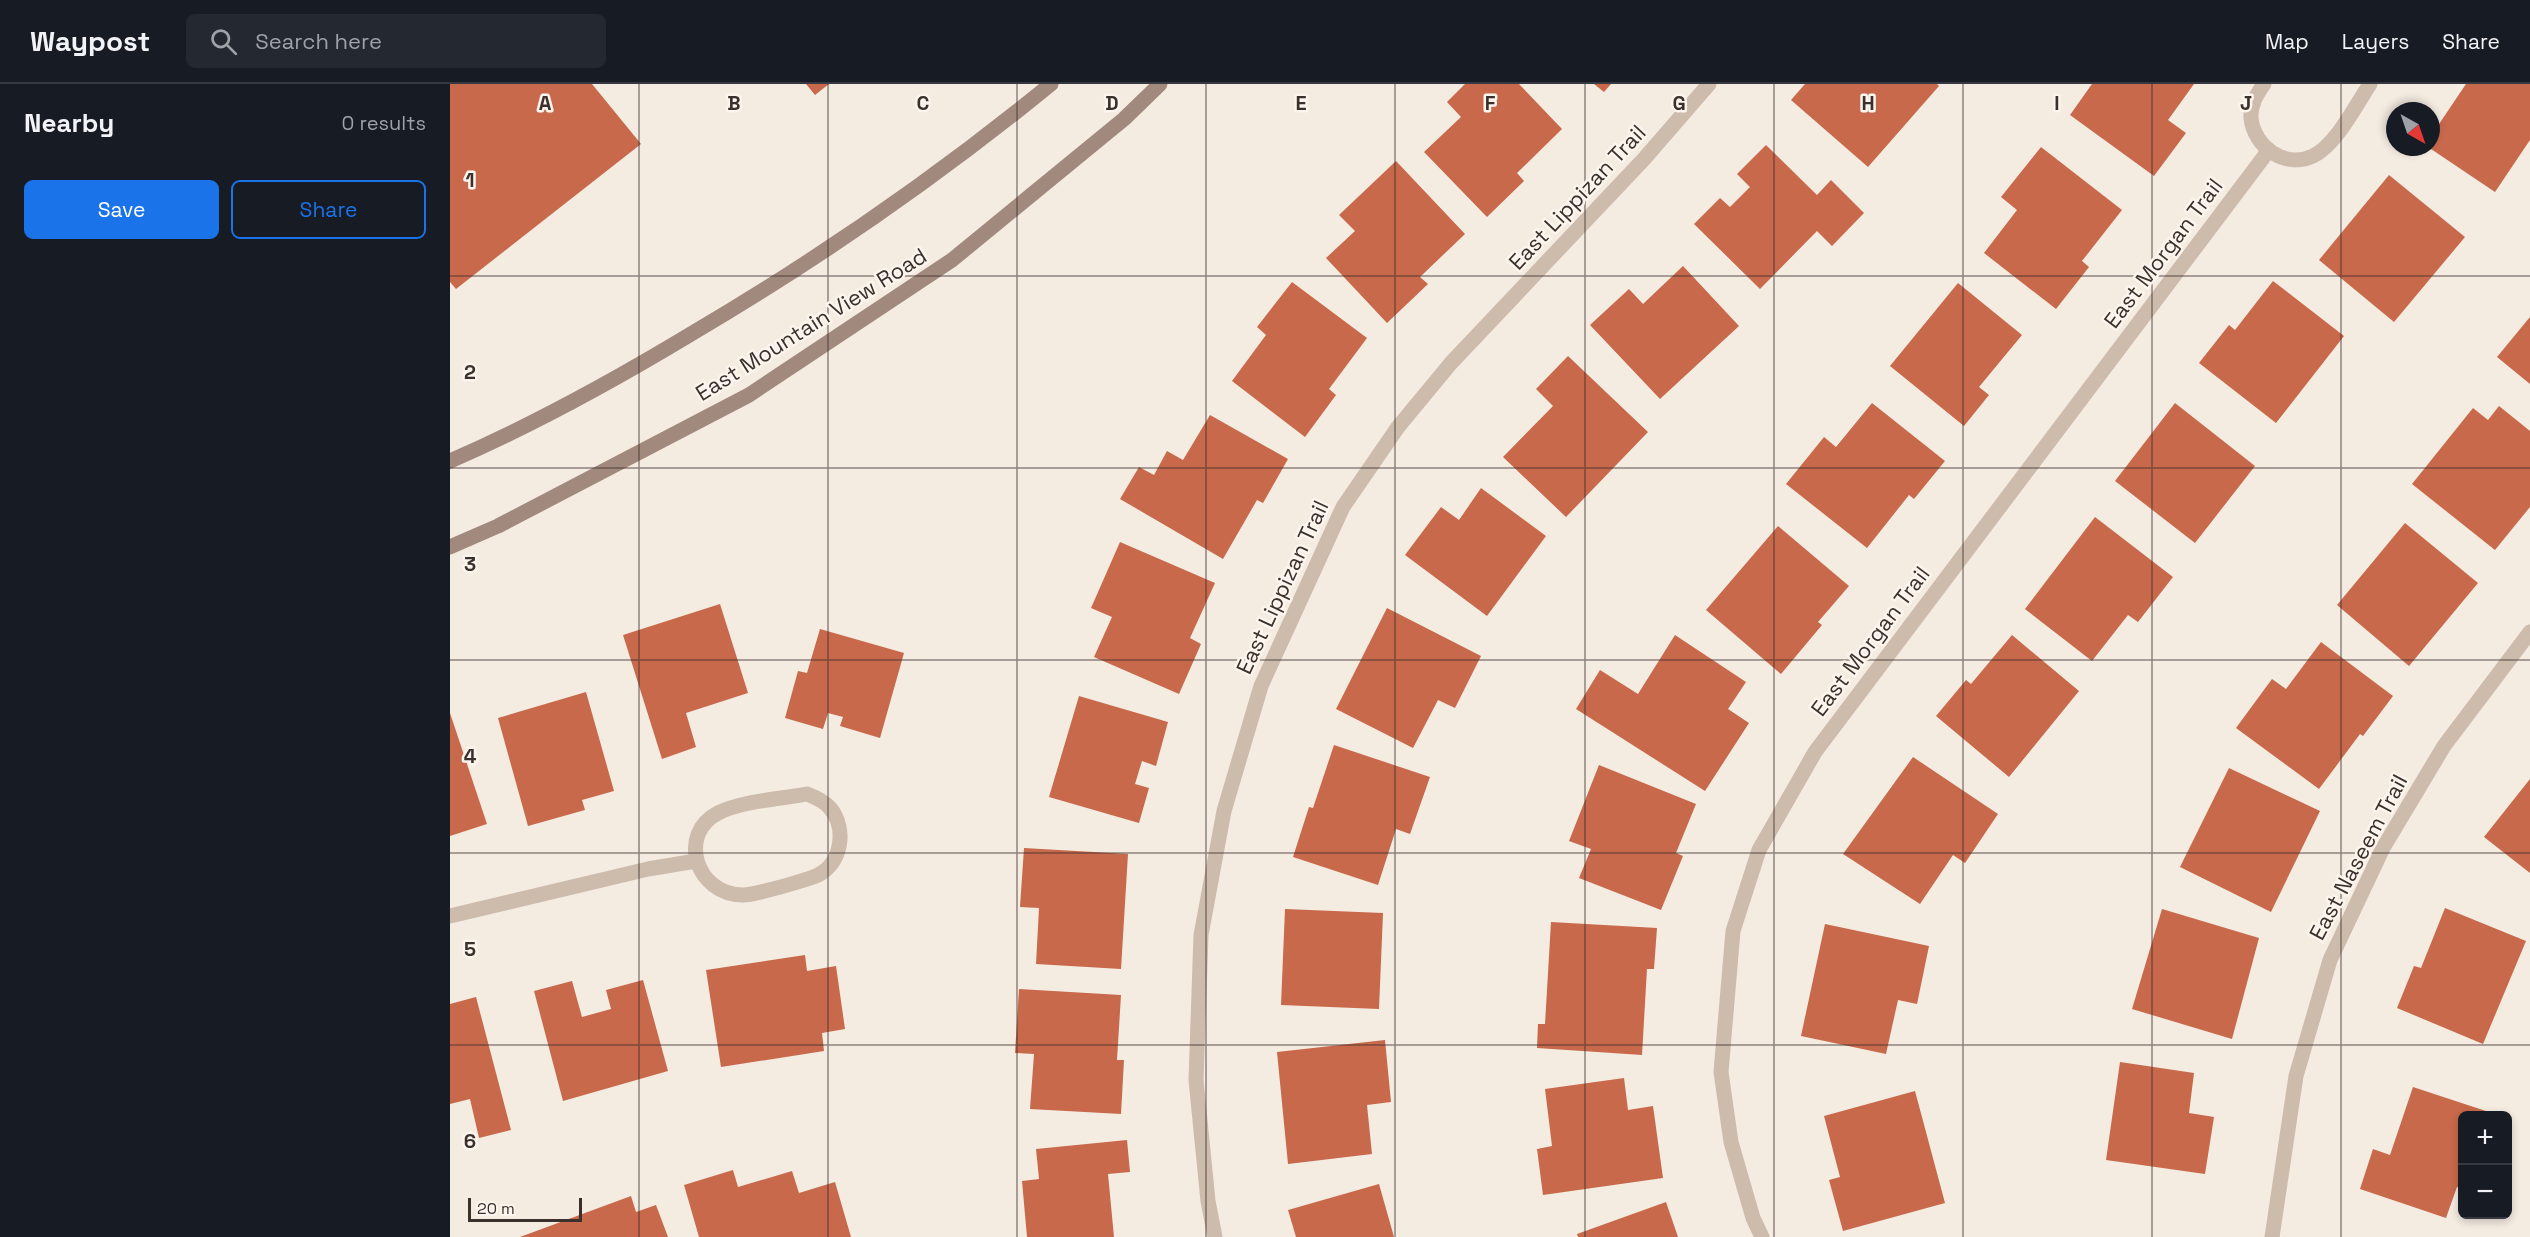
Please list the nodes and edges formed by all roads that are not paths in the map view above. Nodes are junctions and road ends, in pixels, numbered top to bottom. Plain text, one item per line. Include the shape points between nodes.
1 (1051, 84) edge
2 (1160, 84) edge
3 (1708, 84) edge
4 (2264, 84) edge
5 (2370, 84) edge
6 (2269, 150) junction
7 (450, 461) edge
8 (450, 547) edge
9 (2530, 632) edge
10 (696, 861) junction
11 (450, 916) edge
12 (1215, 1237) edge
13 (1761, 1237) edge
14 (2272, 1237) edge

1 - 7 main road via 974,146 772,286 608,383
2 - 8 main road, East Mountain View Road via 1114,127 952,260 749,395 498,526
3 - 12 street, East Lippizan Trail via 1644,159 1451,363 1398,427 1343,507 1261,686 1224,811 1202,935 1196,1080
4 - 6 street via 2253,102 2251,116 2254,130
5 - 6 street via 2328,146 2298,160
6 - 13 street, East Morgan Trail via 1815,752 1759,850 1733,931 1721,1072 1731,1142
9 - 14 street, East Naseem Trail via 2444,746 2383,848 2330,960 2296,1076
10 - 10 street via 705,878 726,894 746,896 818,875 837,855 837,819 820,799 807,794 734,807 716,814 706,824 699,836
10 - 11 street

